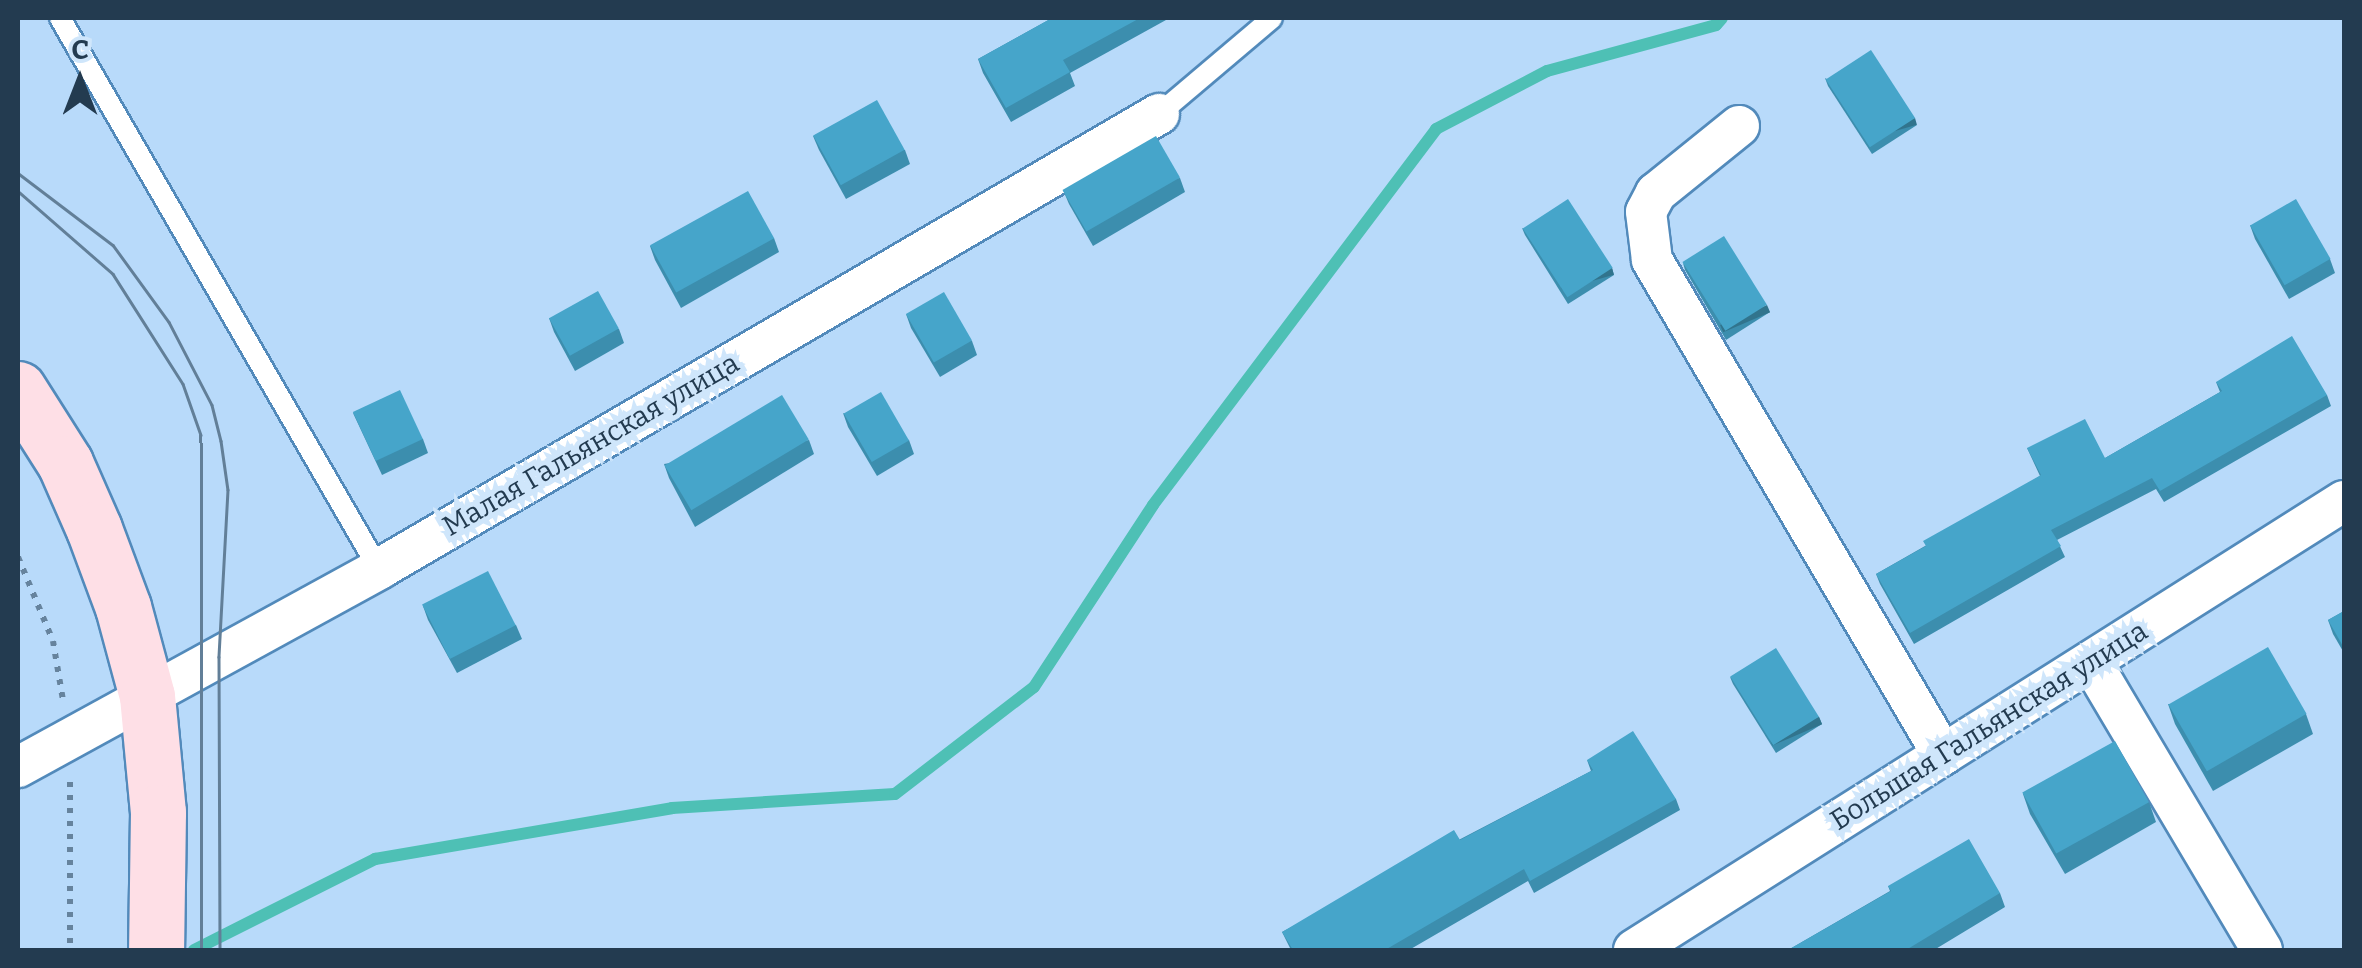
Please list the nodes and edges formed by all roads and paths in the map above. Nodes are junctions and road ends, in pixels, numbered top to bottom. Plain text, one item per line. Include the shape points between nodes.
1 (60, 18) edge
2 (1272, 18) edge
3 (1159, 114) joint
4 (1740, 126) dead end
5 (18, 389) edge
6 (2344, 501) edge
7 (379, 569) junction
8 (2090, 662) junction
9 (147, 696) junction
10 (1944, 755) junction
11 (18, 767) edge
12 (156, 950) edge
13 (1634, 950) edge
14 (2262, 950) edge

1 - 7 lane
2 - 3 lane
3 - 7 street, Малая Гальянская улица
4 - 10 street via 1656,192 1646,212 1652,260
5 - 9 main road via 65,463 94,529
6 - 8 street, Большая Гальянская улица
7 - 9 street, Малая Гальянская улица
8 - 10 street, Большая Гальянская улица
8 - 14 street
9 - 11 street, Малая Гальянская улица
9 - 12 main road via 158,812
10 - 13 street, Большая Гальянская улица

